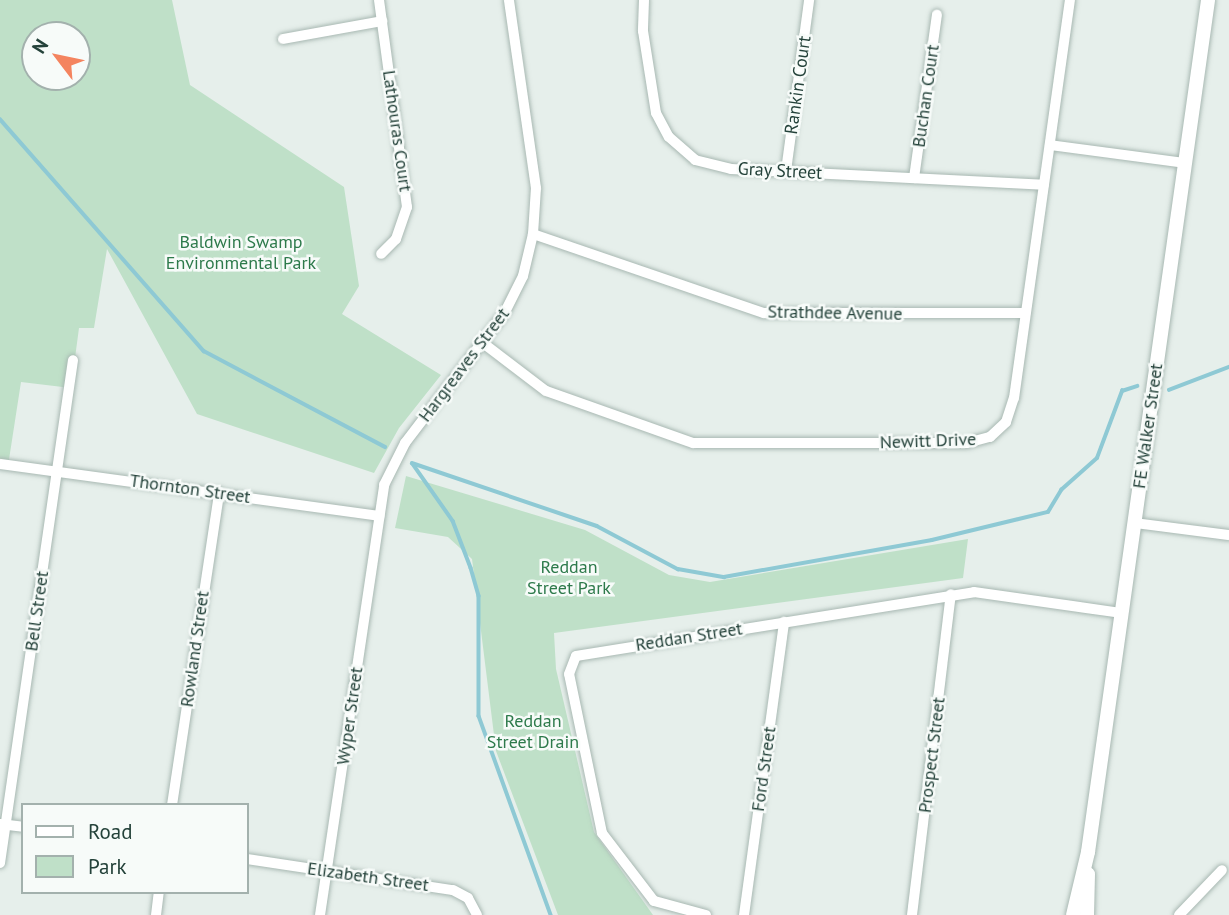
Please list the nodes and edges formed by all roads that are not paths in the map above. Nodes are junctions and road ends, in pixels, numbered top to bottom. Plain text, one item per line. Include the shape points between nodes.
1 (379, 0) edge
2 (509, 0) edge
3 (644, 0) edge
4 (809, 0) edge
5 (1070, 0) edge
6 (1209, 0) edge
7 (937, 15) dead end
8 (382, 21) junction
9 (283, 39) dead end
10 (1050, 145) junction
11 (1185, 163) junction
12 (786, 171) junction
13 (914, 178) junction
14 (1044, 185) junction
15 (533, 234) junction
16 (381, 254) dead end
17 (1025, 313) junction
18 (483, 343) junction
19 (73, 360) dead end
20 (0, 464) edge
21 (57, 472) junction
22 (219, 493) junction
23 (379, 516) junction
24 (1135, 523) junction
25 (1229, 536) edge
26 (951, 594) junction
27 (1121, 613) junction
28 (784, 622) junction
29 (172, 803) edge
30 (3, 825) edge
31 (21, 827) edge
32 (1088, 852) junction
33 (248, 859) edge
34 (0, 863) edge
35 (1222, 870) dead end
36 (327, 871) junction
37 (159, 894) edge
38 (156, 915) edge
39 (320, 915) edge
40 (477, 915) edge
41 (706, 915) edge
42 (744, 915) edge
43 (912, 915) edge
44 (1073, 915) edge
45 (1087, 915) edge
46 (1179, 915) edge

1 - 8 street, Lathouras Court
2 - 15 street, Hargreaves Street via 536,188
3 - 12 street, Gray Street via 643,31 653,100 668,137 685,153 716,167
4 - 12 street, Rankin Court
5 - 10 street, Newitt Drive
6 - 11 main road, FE Walker Street
7 - 13 street, Buchan Court
8 - 9 street
8 - 16 street, Lathouras Court via 407,207 396,239
10 - 11 street
10 - 14 street, Newitt Drive
11 - 24 main road, FE Walker Street
12 - 13 street, Gray Street
13 - 14 street, Gray Street
14 - 17 street, Newitt Drive
15 - 17 street, Strathdee Avenue via 764,313
15 - 18 street, Hargreaves Street via 516,292
17 - 18 street, Newitt Drive via 1011,411 999,431 967,443 685,442 546,391
18 - 23 street, Hargreaves Street via 411,435 387,477
19 - 21 street, Bell Street
20 - 21 street, Thornton Street
21 - 22 street, Thornton Street
21 - 30 street, Bell Street
22 - 23 street, Thornton Street
22 - 29 street, Rowland Street
23 - 36 street, Wyper Street
24 - 25 street
24 - 27 main road, FE Walker Street
26 - 27 street, Reddan Street via 974,592
26 - 28 street, Reddan Street
26 - 43 street, Prospect Street
27 - 32 main road, FE Walker Street
28 - 41 street, Reddan Street via 582,654 569,667 602,833 654,901
28 - 42 street, Ford Street
30 - 31 street
30 - 34 street, Bell Street
32 - 44 main road, FE Walker Street
32 - 45 main road, FE Walker Street
33 - 36 street, Elizabeth Street
35 - 46 street
36 - 39 street, Wyper Street
36 - 40 street, Elizabeth Street via 453,890 468,898
37 - 38 street

